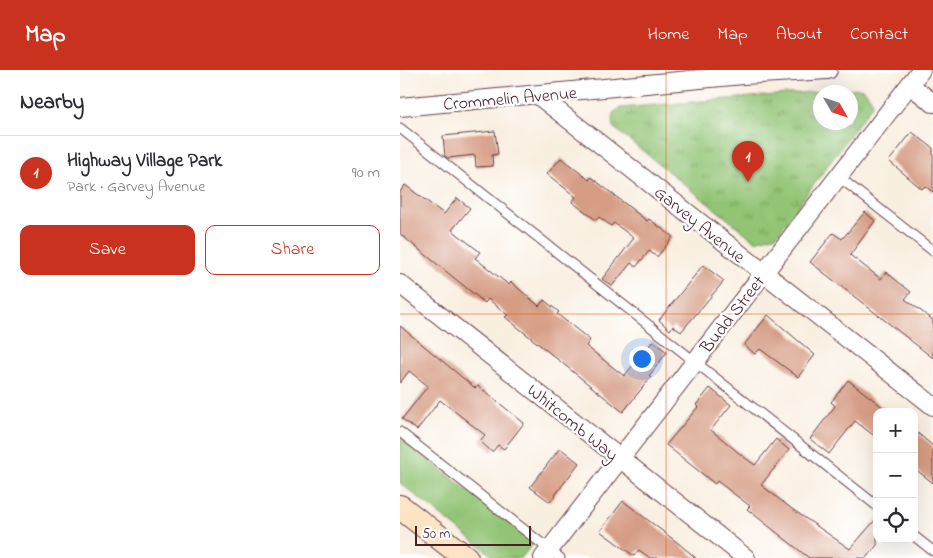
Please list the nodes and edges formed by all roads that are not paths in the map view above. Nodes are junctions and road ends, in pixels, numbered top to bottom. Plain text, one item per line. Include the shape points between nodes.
1 (828, 70) edge
2 (921, 70) edge
3 (743, 73) edge
4 (910, 85) junction
5 (539, 96) junction
6 (933, 103) edge
7 (400, 107) edge
8 (400, 128) edge
9 (839, 177) junction
10 (933, 251) edge
11 (763, 275) junction
12 (400, 284) edge
13 (695, 362) junction
14 (933, 406) edge
15 (400, 432) edge
16 (620, 460) junction
17 (873, 503) edge
18 (400, 508) edge
19 (918, 539) edge
20 (933, 551) edge
21 (551, 555) edge
22 (466, 558) edge
23 (746, 558) edge

1 - 3 street, Crommelin Avenue
2 - 4 street, Budd Street
3 - 5 street, Crommelin Avenue
4 - 6 street
4 - 9 street, Budd Street
5 - 7 street, Crommelin Avenue
5 - 11 street, Garvey Avenue
8 - 13 lane
9 - 10 lane
9 - 11 street, Budd Street
11 - 13 street, Budd Street
11 - 14 street, Garvey Avenue
12 - 16 street, Whitcomb Way
13 - 16 street, Budd Street
13 - 17 lane
15 - 21 lane
16 - 21 street, Budd Street
16 - 23 street, Whitcomb Way
18 - 22 street
19 - 20 lane

